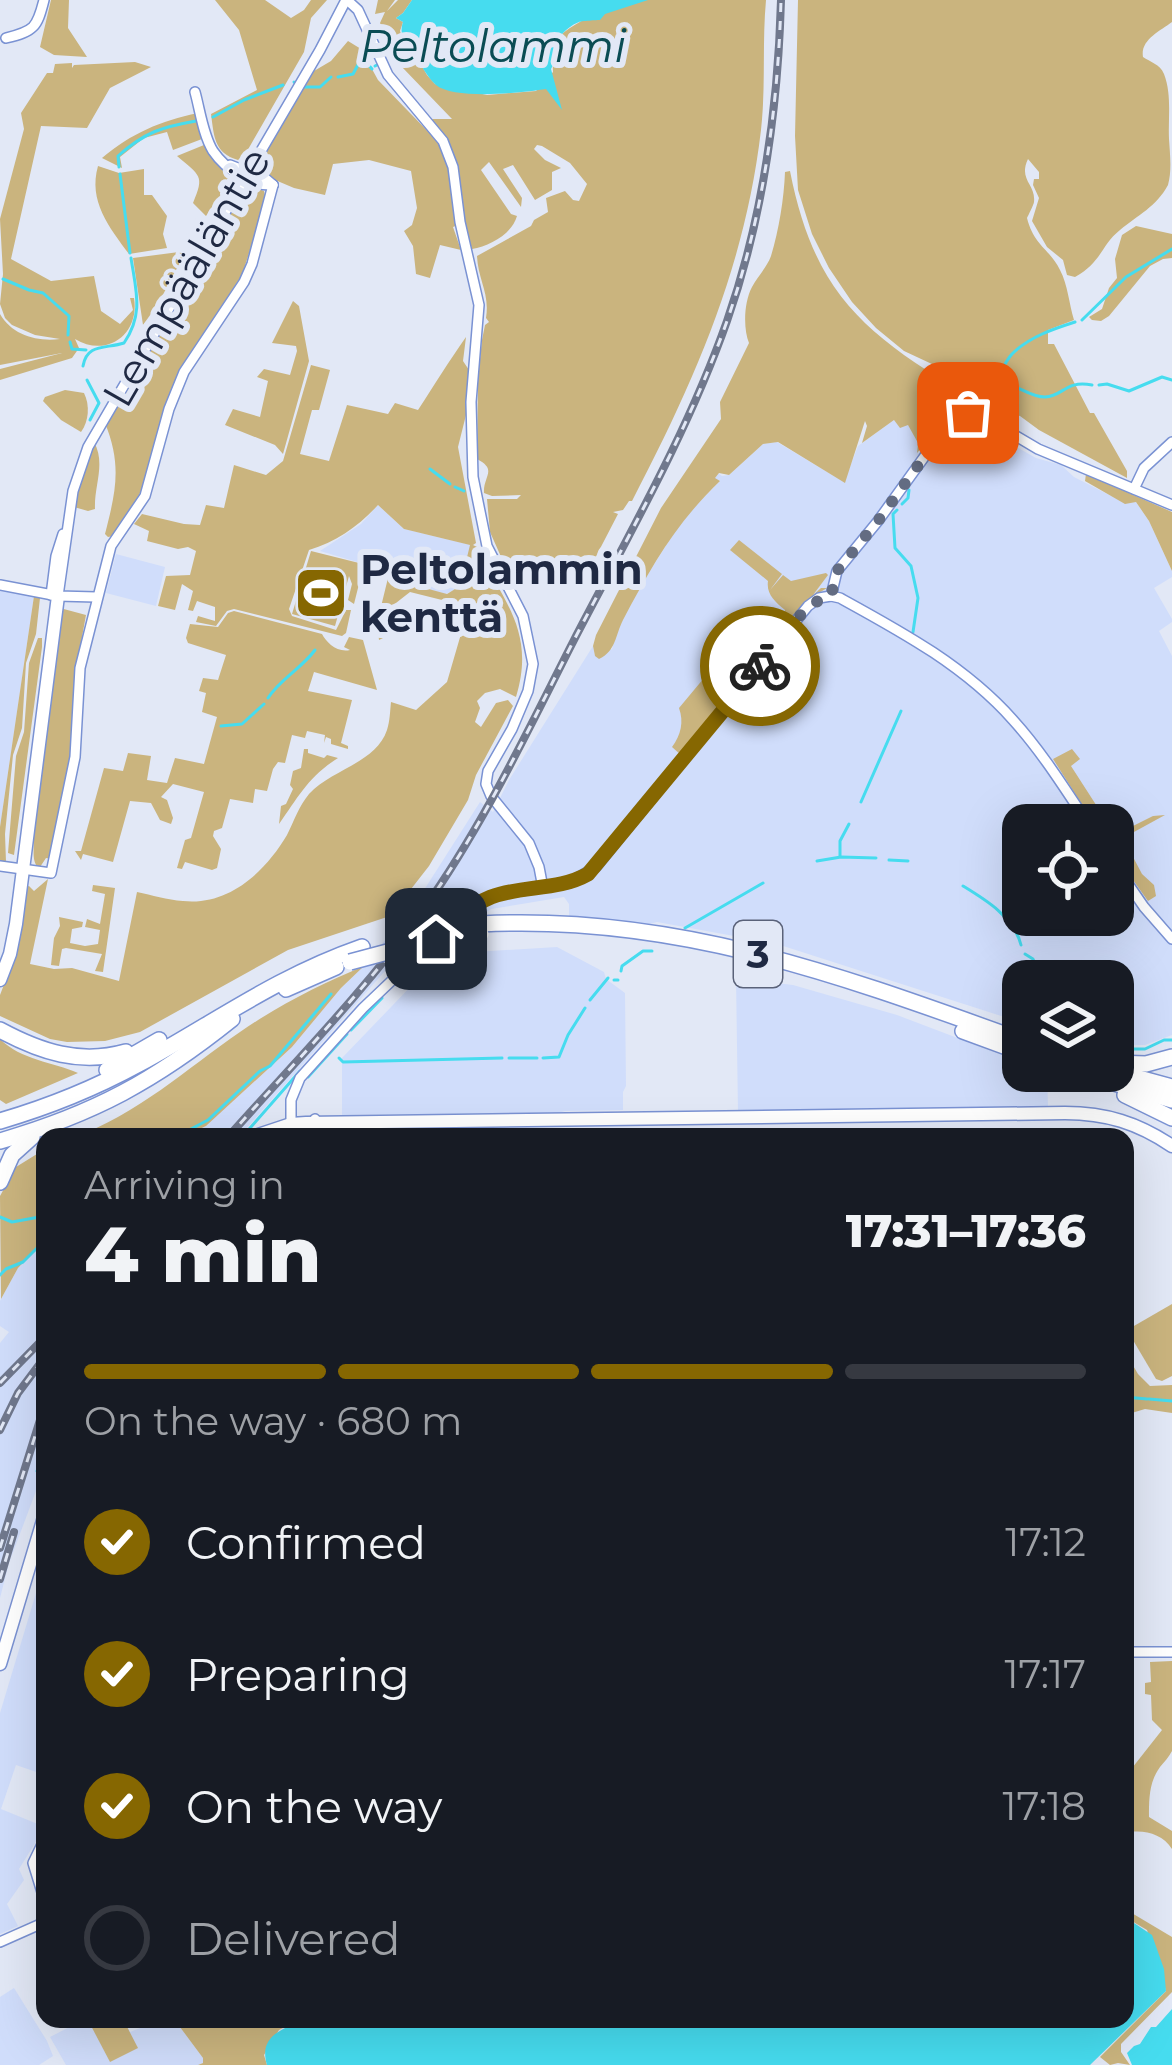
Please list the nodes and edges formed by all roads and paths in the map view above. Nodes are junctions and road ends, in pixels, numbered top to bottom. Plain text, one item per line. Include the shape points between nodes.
1 (44, 0) edge
2 (351, 1) edge
3 (6, 38) dead end
4 (195, 92) dead end
5 (246, 175) junction
6 (1172, 442) edge
7 (1137, 484) junction
8 (1172, 505) edge
9 (0, 585) edge
10 (55, 592) junction
11 (831, 596) junction
12 (96, 597) junction
13 (1075, 804) edge
14 (13, 868) edge
15 (543, 888) junction
16 (1134, 893) edge
17 (481, 929) junction
18 (1172, 939) edge
19 (0, 958) edge
20 (301, 970) junction
21 (0, 980) edge
22 (232, 1019) junction
23 (0, 1030) edge
24 (1002, 1034) edge
25 (1002, 1045) edge
26 (147, 1048) junction
27 (1172, 1057) edge
28 (1134, 1065) edge
29 (1134, 1074) edge
30 (1172, 1087) edge
31 (1134, 1089) edge
32 (1118, 1092) edge
33 (1172, 1100) edge
34 (0, 1117) edge
35 (1172, 1118) edge
36 (293, 1120) junction
37 (55, 1124) junction
38 (319, 1127) edge
39 (36, 1128) edge
40 (37, 1128) edge
41 (48, 1128) edge
42 (274, 1128) edge
43 (36, 1135) edge
44 (0, 1136) edge
45 (1172, 1147) edge
46 (0, 1182) edge
47 (36, 1544) edge
48 (1134, 1652) edge
49 (1172, 1652) edge
50 (0, 1664) edge
51 (36, 1925) edge
52 (0, 1939) edge

1 - 3 main road via 34,27
2 - 5 main road, Lempääläntie
2 - 15 main road via 393,83 443,140 455,176 479,304 470,429 476,493 533,664 487,784 532,850
4 - 5 main road via 211,148
5 - 10 main road, Lempääläntie via 88,446 58,547
5 - 12 main road via 273,185 248,274 179,383 147,491 113,541
6 - 7 main road
7 - 8 main road
7 - 11 main road via 961,414 837,571
9 - 10 main road
10 - 12 main road
10 - 14 main road, Lempääläntie
11 - 13 main road via 932,651 988,694
11 - 15 main road via 808,606 597,866
12 - 14 main road via 51,873
14 - 19 main road, Lempääläntie
14 - 21 main road, Lempääläntie via 12,945
15 - 36 main road via 496,895 465,911 300,1078
16 - 18 main road
17 - 20 highway, 3 via 435,930
17 - 22 highway, 3, bridge via 350,962
17 - 24 highway, 3 via 605,926 720,945 822,970
17 - 25 highway, 3 via 718,954 862,993
20 - 26 highway, 3 via 250,988
20 - 34 highway via 99,1084
22 - 37 highway, 3 via 148,1081
22 - 44 highway via 101,1095
23 - 26 highway via 80,1058
26 - 34 highway, 3
27 - 28 highway
29 - 30 highway
31 - 33 highway
32 - 35 highway
36 - 38 main road
36 - 42 main road
37 - 40 highway, 3
37 - 41 highway
38 - 45 main road via 1079,1113 1124,1120
39 - 44 highway, 3
43 - 46 highway via 12,1155
47 - 50 main road
48 - 49 main road
51 - 52 main road

